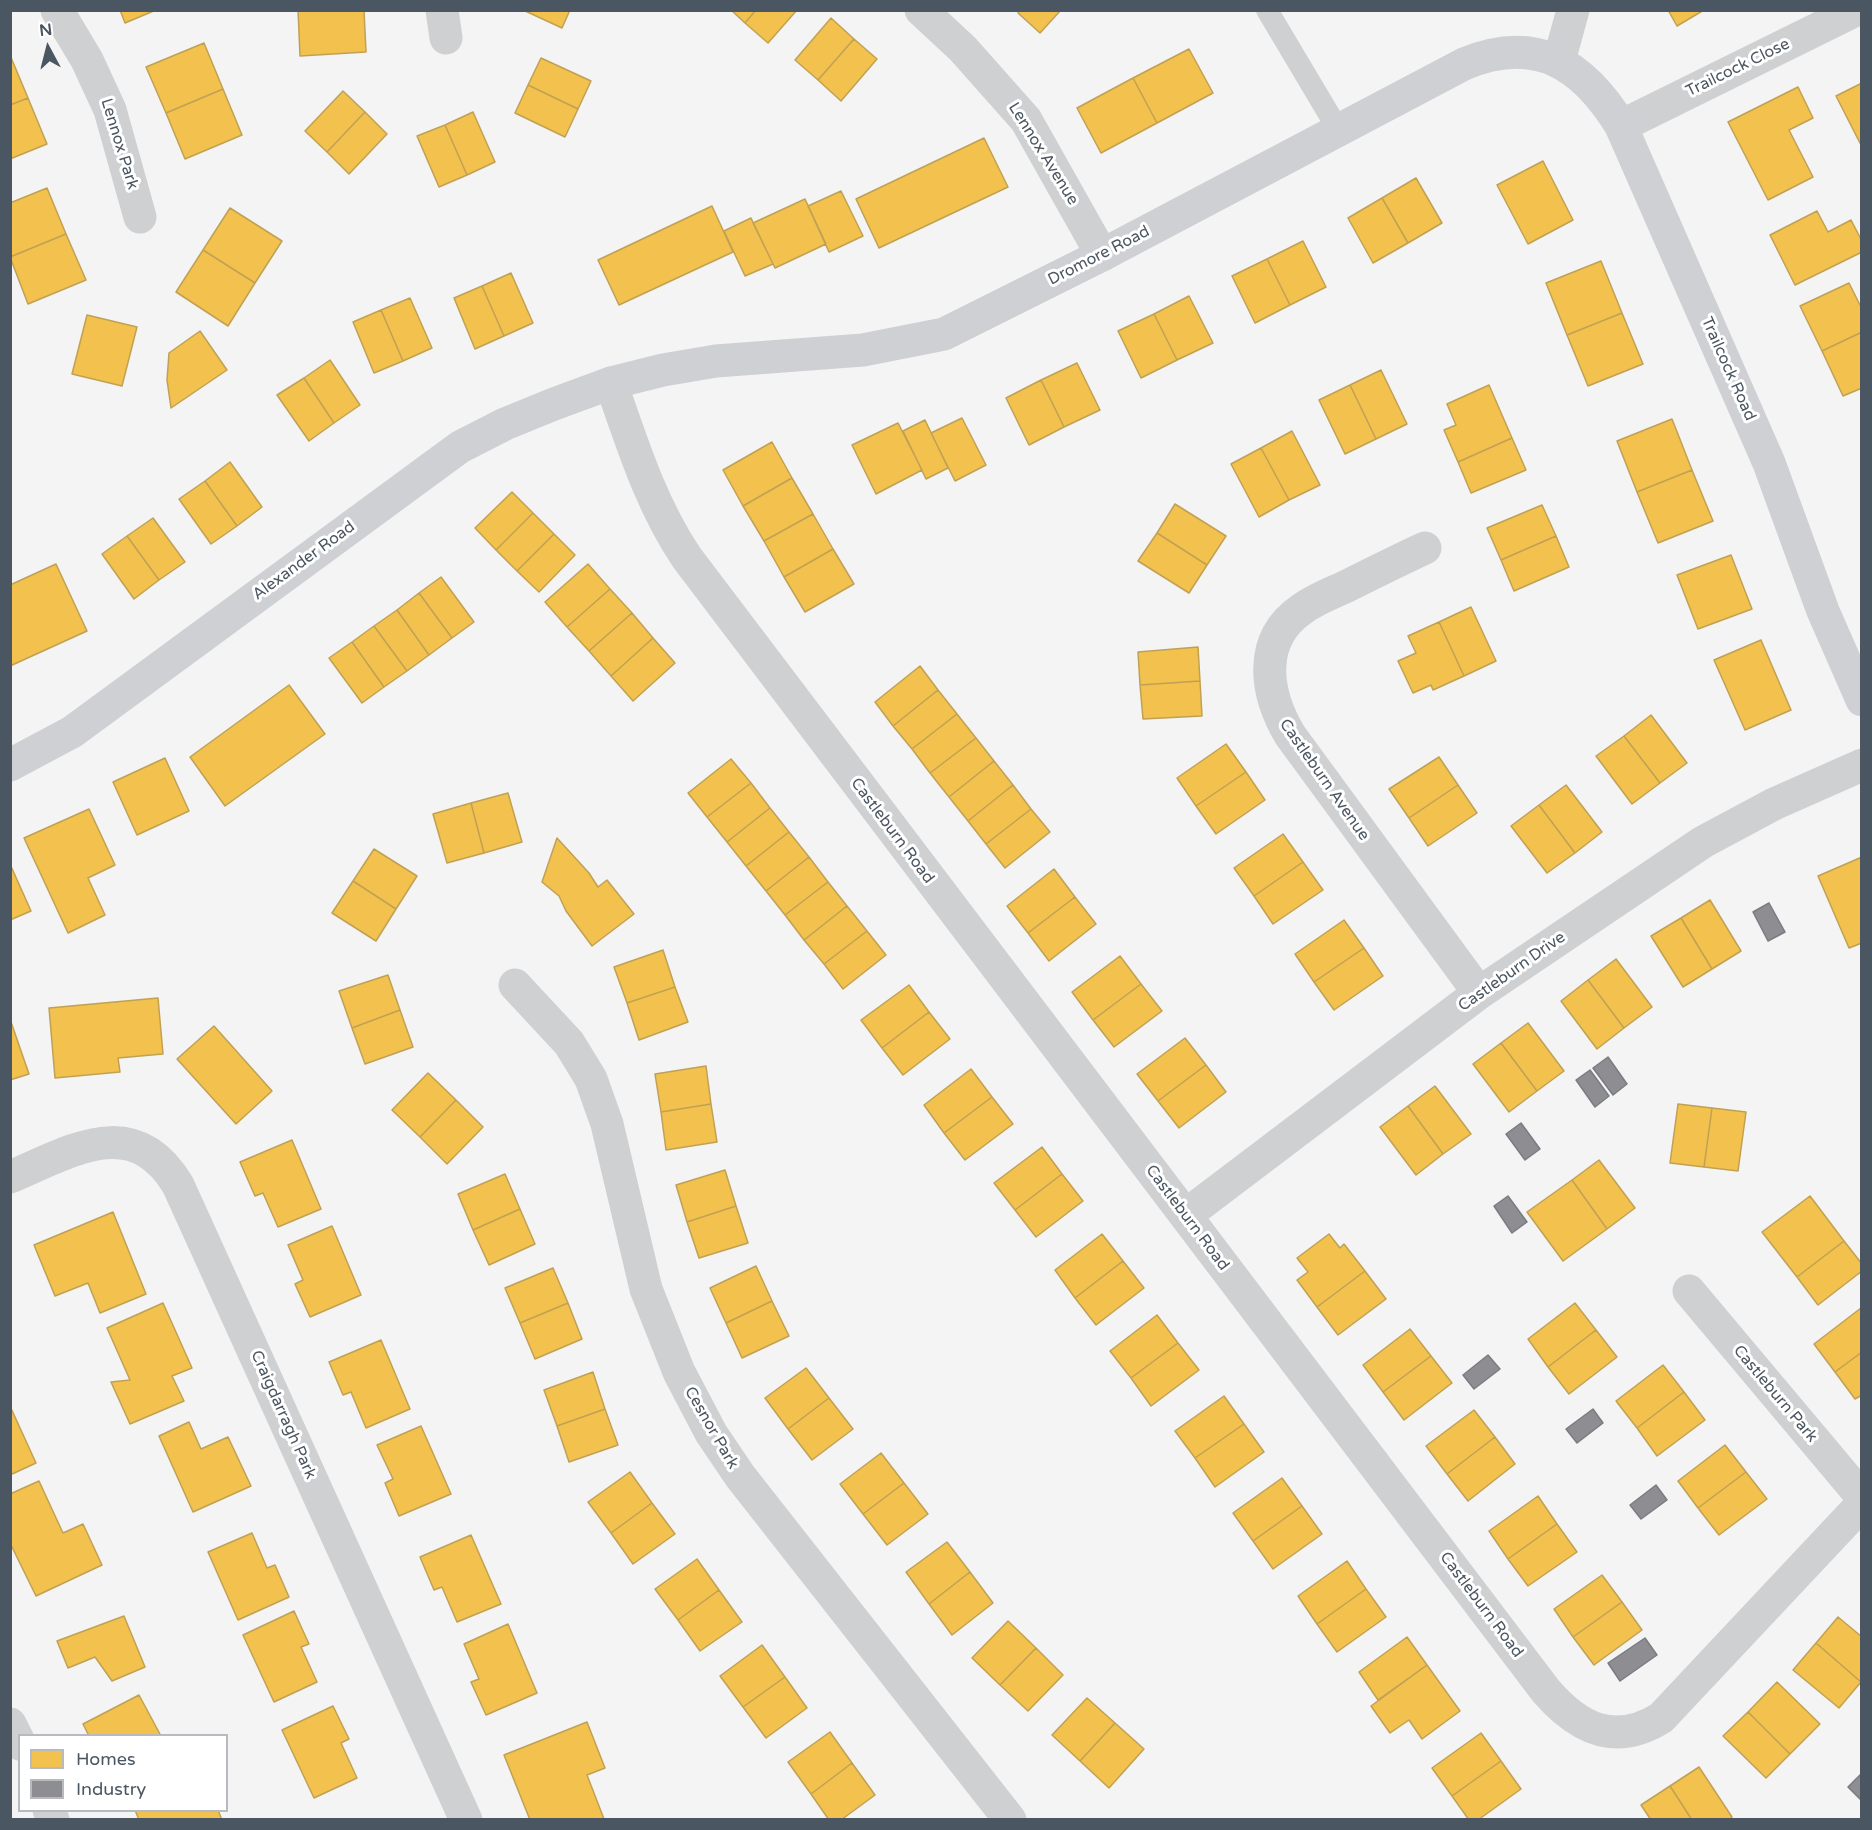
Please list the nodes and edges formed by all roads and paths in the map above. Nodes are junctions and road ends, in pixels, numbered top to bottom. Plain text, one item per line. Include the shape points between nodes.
1 (57, 10) edge
2 (921, 10) edge
3 (1267, 10) edge
4 (1573, 10) edge
5 (1856, 10) edge
6 (1559, 60) junction
7 (1621, 126) junction
8 (1339, 131) junction
9 (140, 217) dead end
10 (1102, 255) junction
11 (611, 383) junction
12 (1425, 548) dead end
13 (1862, 700) edge
14 (10, 765) edge
15 (1862, 765) edge
16 (515, 985) dead end
17 (1479, 993) junction
18 (10, 1177) edge
19 (1186, 1215) junction
20 (1689, 1291) dead end
21 (1862, 1497) edge
22 (1862, 1504) edge
23 (10, 1724) edge
24 (18, 1740) edge
25 (466, 1820) edge
26 (1010, 1820) edge

1 - 9 street, Lennox Park via 111,110
2 - 10 street, Lennox Avenue via 963,49 1026,120
3 - 8 lane
4 - 6 street
5 - 7 street, Trailcock Close
6 - 7 street, Trailcock Road via 1593,86
6 - 8 street, Dromore Road via 1528,52 1488,55
7 - 13 street, Trailcock Road via 1769,463 1823,611
8 - 10 street, Dromore Road
10 - 11 street, Dromore Road via 944,334 863,350 716,361
11 - 14 street, Alexander Road via 505,424 460,447 72,732
11 - 19 street, Castleburn Road via 653,497 687,558
12 - 17 street, Castleburn Avenue via 1310,604 1292,617 1272,647 1269,679 1276,707 1290,735
15 - 17 street, Castleburn Drive via 1774,804 1703,842
16 - 26 street, Cesnor Park via 569,1043 591,1079 607,1124 646,1289 679,1372 711,1433 740,1476
17 - 19 street, Castleburn Drive
18 - 25 street, Craigdarragh Park via 82,1146 104,1142 129,1143 168,1168
19 - 22 street, Castleburn Road via 1546,1691 1566,1714 1583,1725 1634,1730 1667,1713
20 - 21 street, Castleburn Park
23 - 24 street

